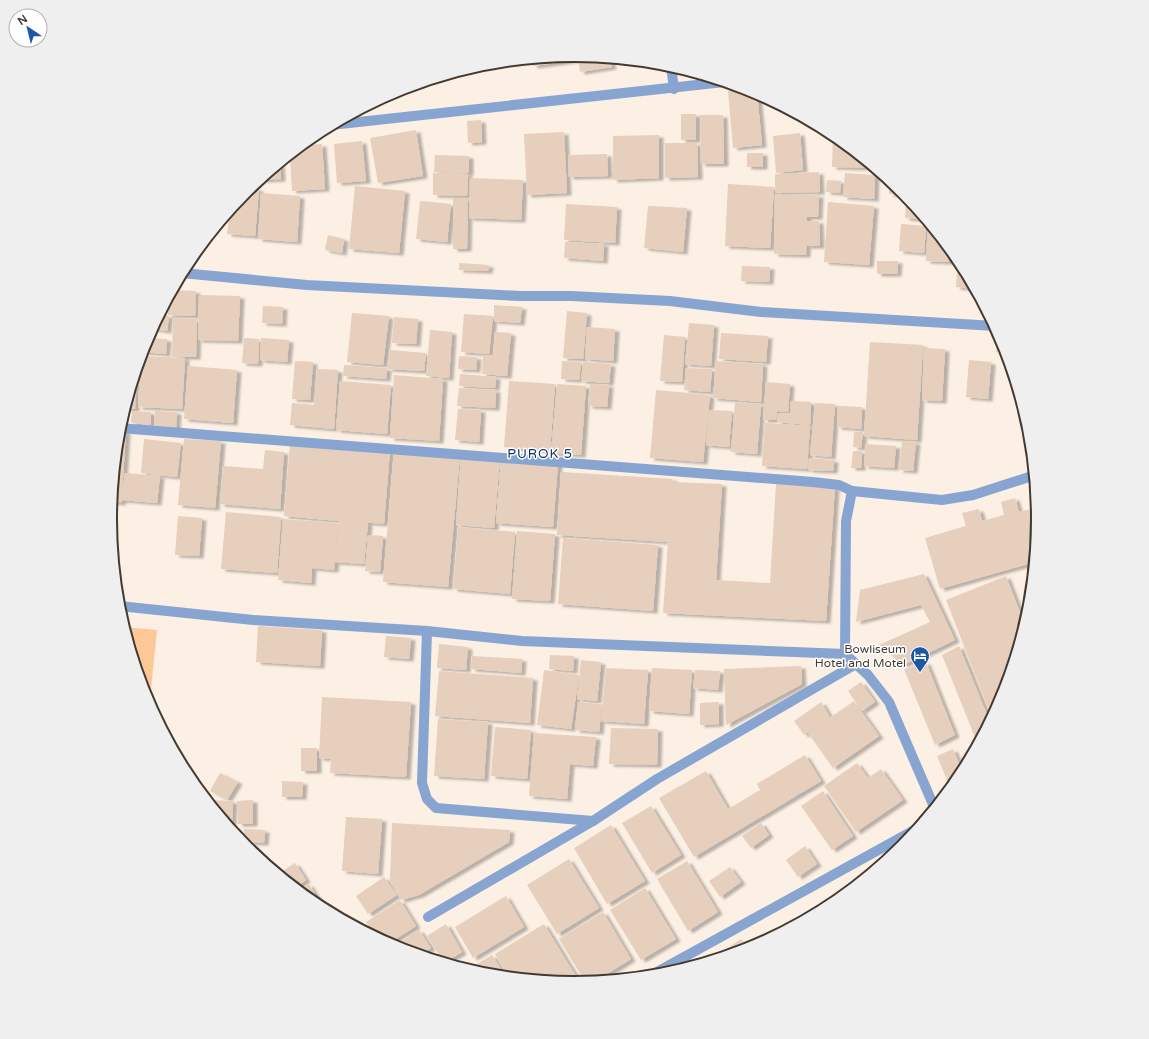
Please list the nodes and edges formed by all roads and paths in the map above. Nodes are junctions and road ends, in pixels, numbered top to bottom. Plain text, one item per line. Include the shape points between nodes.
1 (672, 73) edge
2 (713, 83) edge
3 (674, 88) junction
4 (345, 124) edge
5 (189, 274) edge
6 (989, 326) edge
7 (126, 429) edge
8 (1030, 477) edge
9 (852, 491) junction
10 (126, 607) edge
11 (427, 631) junction
12 (845, 654) junction
13 (856, 664) junction
14 (933, 803) edge
15 (593, 821) junction
16 (903, 837) edge
17 (428, 917) dead end
18 (665, 968) edge

1 - 3 street
2 - 3 street
3 - 4 street
5 - 6 street via 307,285 670,301 761,312
7 - 9 street via 813,482 839,485
8 - 9 street via 972,495 942,500
9 - 12 street via 846,521
10 - 11 street via 253,620
11 - 12 street via 522,641
11 - 15 street via 422,783 427,799 436,808
12 - 13 street
13 - 14 street via 889,702
13 - 15 street via 657,780
15 - 17 street
16 - 18 street

